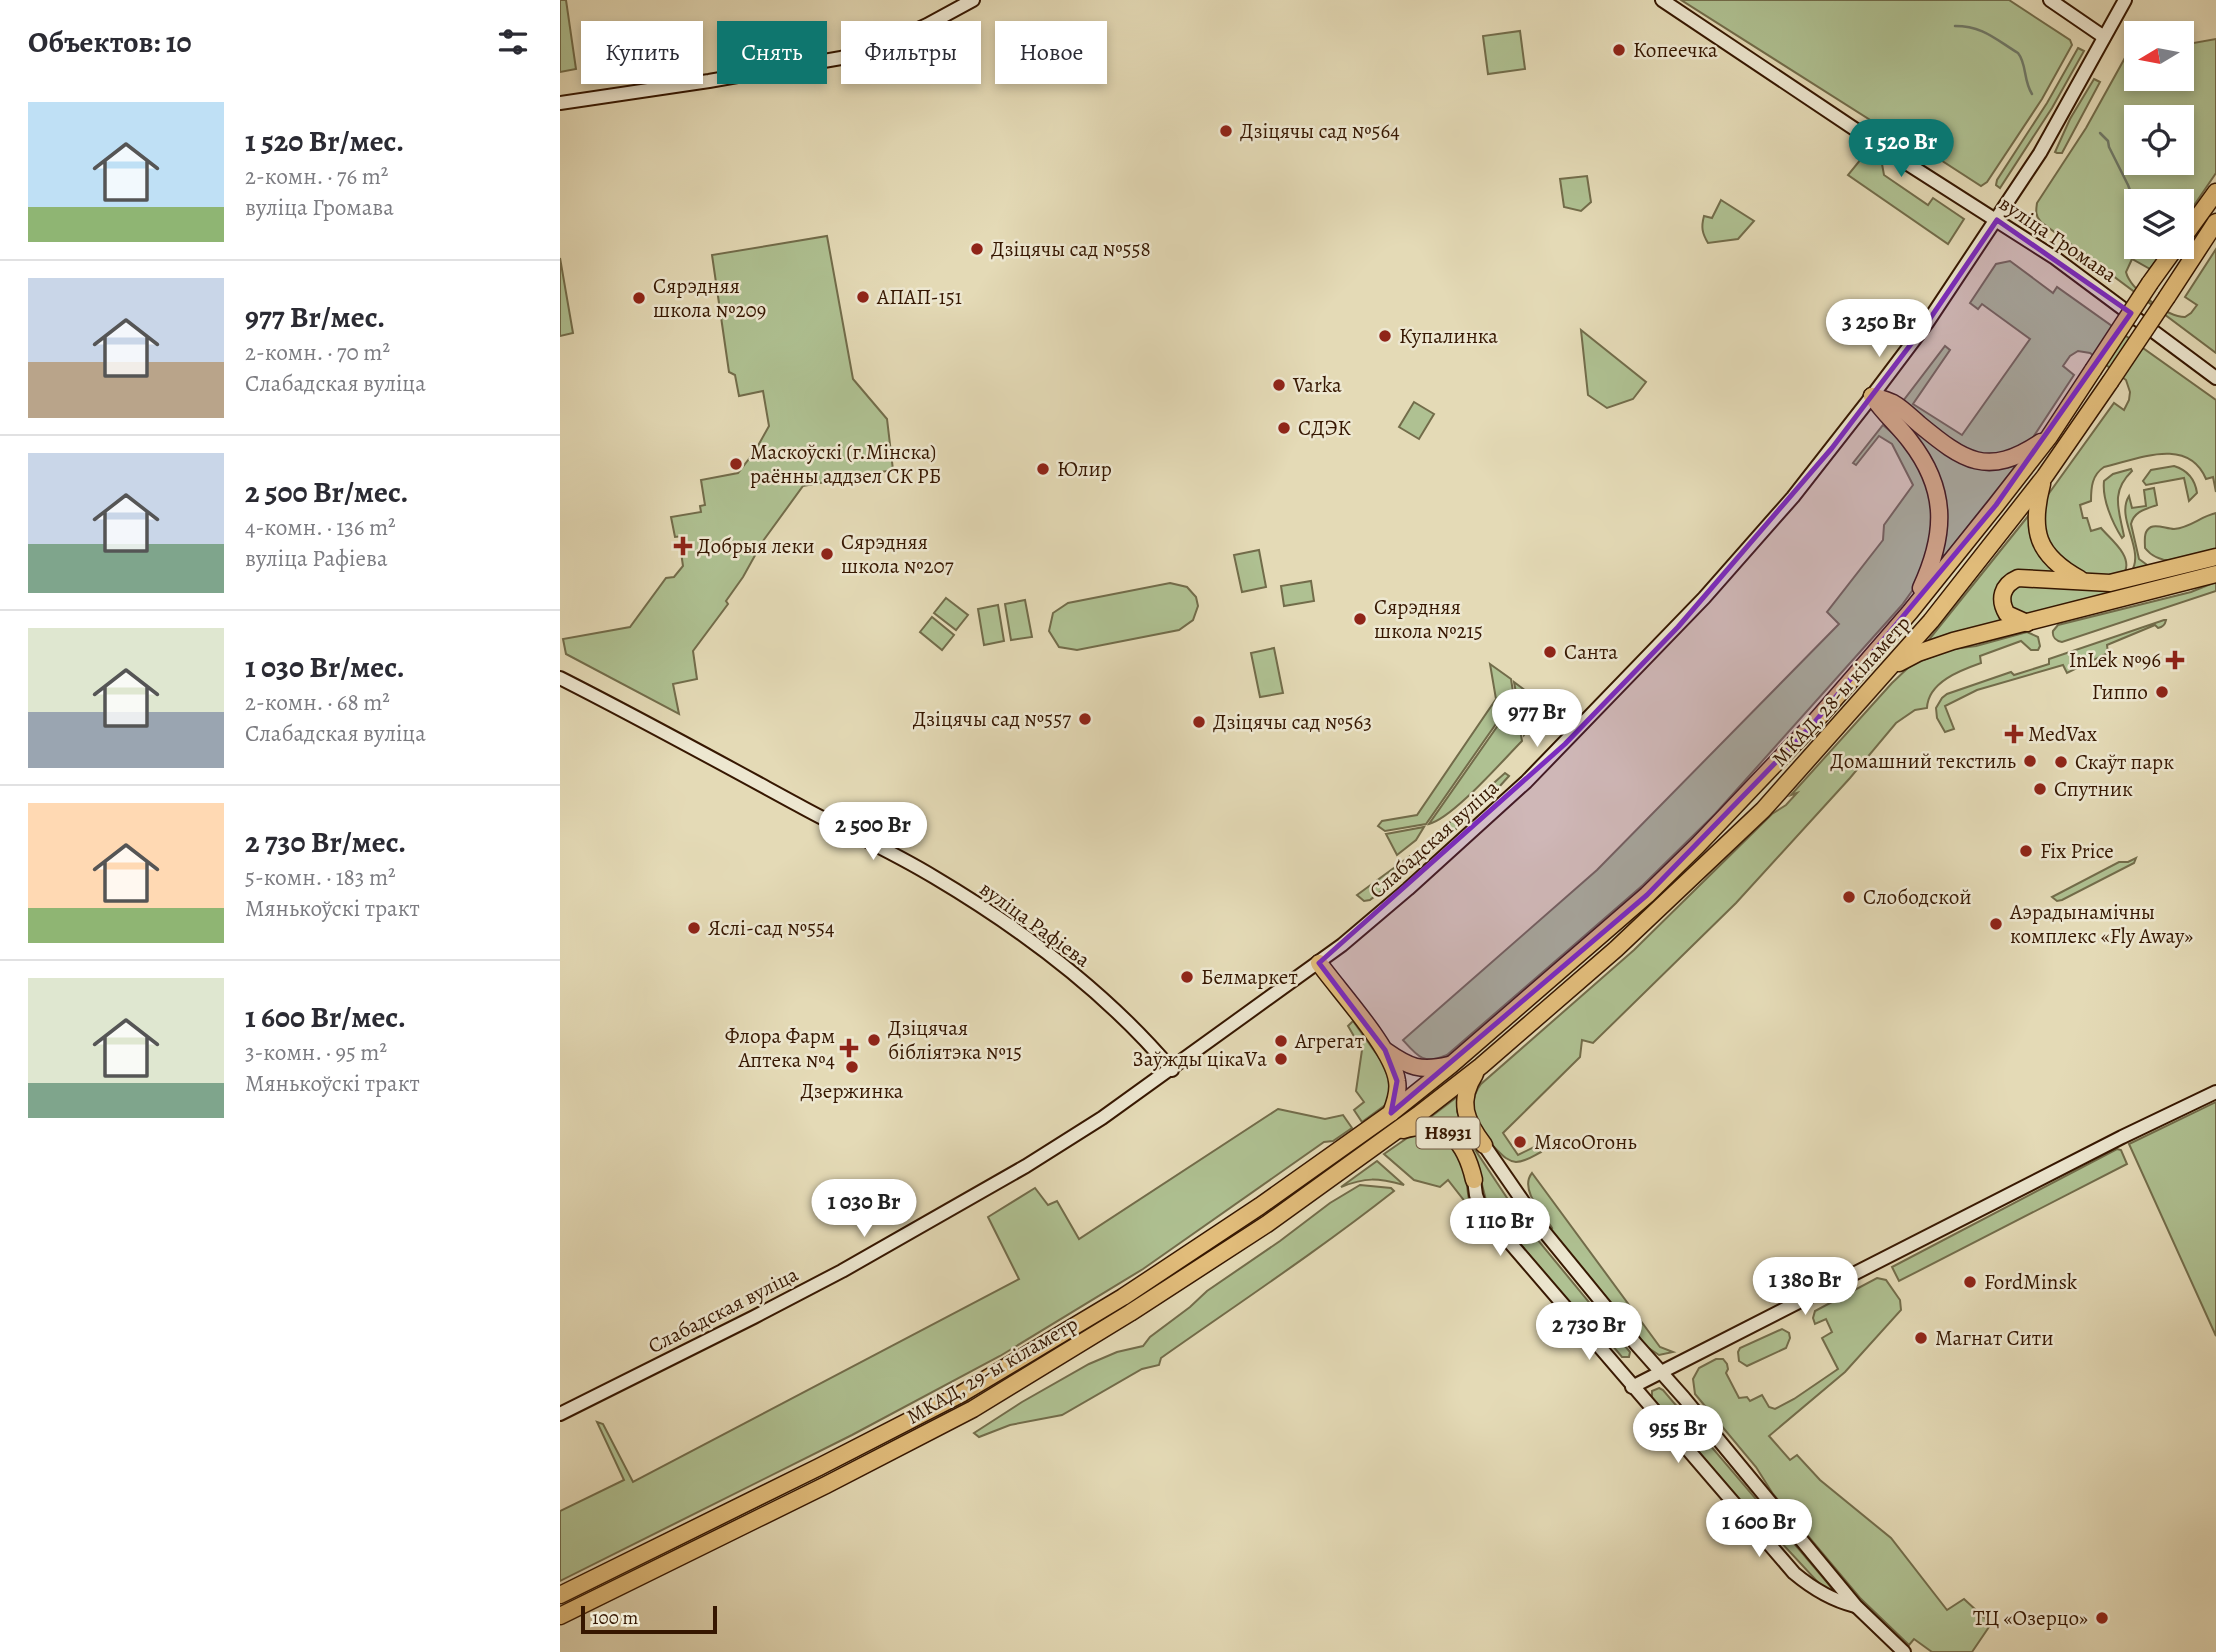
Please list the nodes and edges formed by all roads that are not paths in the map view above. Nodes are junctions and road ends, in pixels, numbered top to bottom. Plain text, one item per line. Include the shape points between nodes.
1 (973, 0) edge
2 (1662, 0) edge
3 (2050, 0) edge
4 (2125, 0) edge
5 (2104, 37) junction
6 (560, 103) edge
7 (2216, 192) edge
8 (1997, 220) junction
9 (2194, 222) edge
10 (2216, 222) edge
11 (2168, 259) edge
12 (2216, 378) edge
13 (1872, 396) junction
14 (2049, 437) junction
15 (2045, 476) junction
16 (2216, 557) edge
17 (2216, 574) edge
18 (2085, 582) junction
19 (1910, 612) junction
20 (2027, 623) junction
21 (1886, 673) junction
22 (560, 678) edge
23 (1319, 963) junction
24 (1385, 1050) junction
25 (1451, 1065) junction
26 (1481, 1066) junction
27 (1172, 1070) junction
28 (2216, 1092) edge
29 (1406, 1100) joint
30 (1391, 1113) junction
31 (1418, 1115) joint
32 (1394, 1133) junction
33 (1484, 1145) joint
34 (1474, 1180) joint
35 (1661, 1372) junction
36 (1632, 1387) junction
37 (560, 1414) edge
38 (560, 1595) edge
39 (1856, 1606) junction
40 (560, 1616) edge
41 (1904, 1652) edge

1 - 6 main road via 894,40 841,58
2 - 8 main road, вуліца Громава
3 - 5 main road
4 - 5 main road, Слабадская вуліца
5 - 8 main road, Слабадская вуліца
7 - 9 highway
8 - 12 main road, вуліца Громава
8 - 13 main road, Слабадская вуліца
10 - 15 highway, МКАД, 28-ы кіламетр, bridge
11 - 14 highway, МКАД, 28-ы кіламетр, bridge
13 - 14 highway via 1894,404 1948,448 1971,460 2011,458
13 - 19 highway via 1921,457 1940,509 1938,544
13 - 23 main road, Слабадская вуліца via 1754,542 1565,744 1408,889
14 - 19 highway, МКАД, 28-ы кіламетр
15 - 18 highway via 2035,512 2041,541 2056,563
15 - 21 highway, МКАД, 28-ы кіламетр
16 - 18 highway via 2121,581
17 - 20 highway
18 - 20 highway via 2012,581 2002,592 2003,608
19 - 25 highway, МКАД, 28-ы кіламетр via 1697,846
20 - 21 highway via 1918,653
21 - 26 highway, МКАД, 28-ы кіламетр via 1763,810 1616,949
22 - 27 main road, вуліца Рафіева via 936,878 1077,977 1114,1008
23 - 24 highway
23 - 27 main road, Слабадская вуліца
24 - 25 highway via 1415,1068
24 - 30 highway via 1397,1081
25 - 29 highway, МКАД, 28-ы кіламетр
26 - 31 highway, МКАД, 28-ы кіламетр
26 - 33 highway, Н8931 via 1468,1087 1465,1108 1470,1127
27 - 37 main road, Слабадская вуліца via 1026,1166 842,1270
28 - 35 main road
29 - 30 highway, МКАД, 29-ы кіламетр
30 - 38 highway, МКАД, 29-ы кіламетр via 1123,1297 961,1394
31 - 32 highway, МКАД, 29-ы кіламетр
32 - 34 highway, Н8931 via 1416,1126 1448,1133 1465,1152
32 - 40 highway, МКАД, 29-ы кіламетр via 1267,1224 973,1409
33 - 35 main road, Н8931 via 1542,1230
34 - 36 main road, Н8931 via 1481,1209
35 - 36 main road
35 - 39 main road, Н8931
36 - 39 main road, Н8931 via 1794,1573 1828,1597
39 - 41 main road, Н8931

